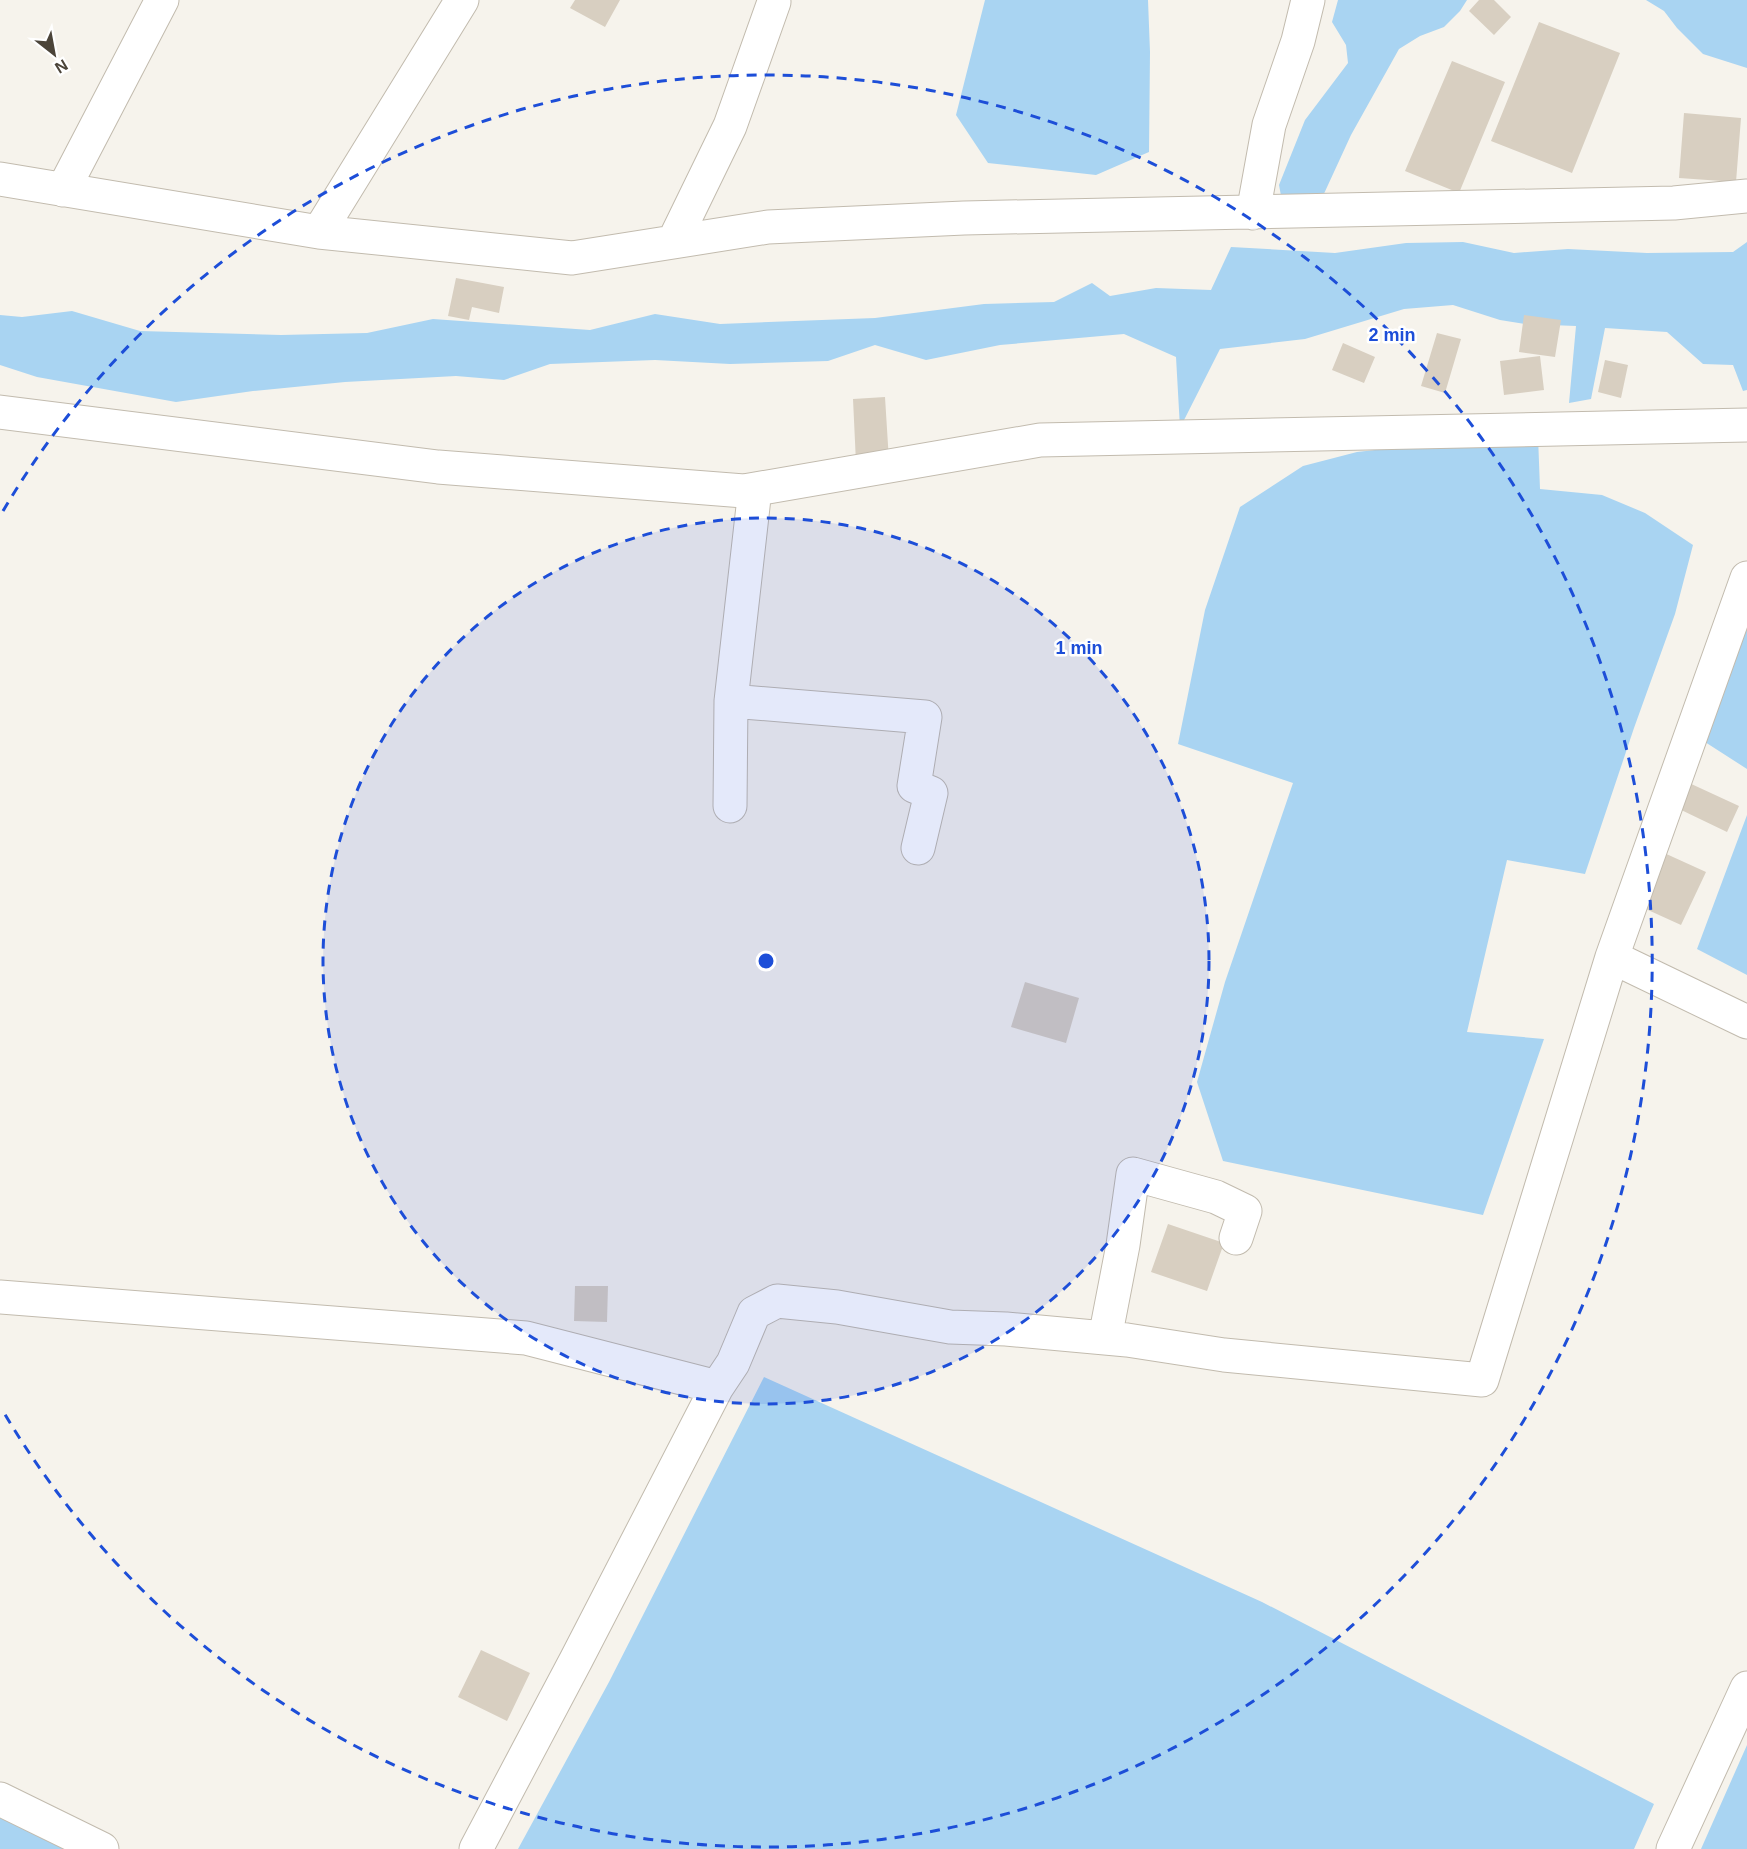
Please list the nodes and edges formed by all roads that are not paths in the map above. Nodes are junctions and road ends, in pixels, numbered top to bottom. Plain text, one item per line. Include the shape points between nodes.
1 (162, 0) edge
2 (462, 0) edge
3 (1308, 0) edge
4 (774, 2) dead end
5 (0, 179) edge
6 (63, 190) junction
7 (1747, 196) edge
8 (1253, 213) junction
9 (319, 232) junction
10 (675, 242) junction
11 (0, 412) edge
12 (1747, 425) edge
13 (755, 489) junction
14 (1747, 578) edge
15 (731, 701) junction
16 (729, 806) dead end
17 (918, 848) dead end
18 (1612, 957) junction
19 (1747, 1022) edge
20 (1236, 1238) dead end
21 (0, 1297) edge
22 (1106, 1338) junction
23 (717, 1387) junction
24 (1747, 1688) edge
25 (0, 1799) edge
26 (102, 1849) edge
27 (476, 1849) edge
28 (1673, 1849) edge

1 - 6 street
2 - 9 street
3 - 8 street via 1269,125
4 - 10 street via 730,126
5 - 6 street
6 - 9 street
7 - 8 street via 1674,203
8 - 10 street via 779,226
9 - 10 street via 572,258
11 - 13 street via 438,467
12 - 13 street via 1040,440
13 - 15 street
14 - 18 street
15 - 16 street
15 - 17 street via 925,717 915,786 931,793
18 - 19 street
18 - 22 street via 1482,1380 1224,1355
20 - 22 street via 1245,1211 1216,1197 1133,1174
21 - 23 street via 526,1338
22 - 23 street via 950,1327 777,1301 753,1313 733,1363
23 - 27 street
24 - 28 street
25 - 26 street

